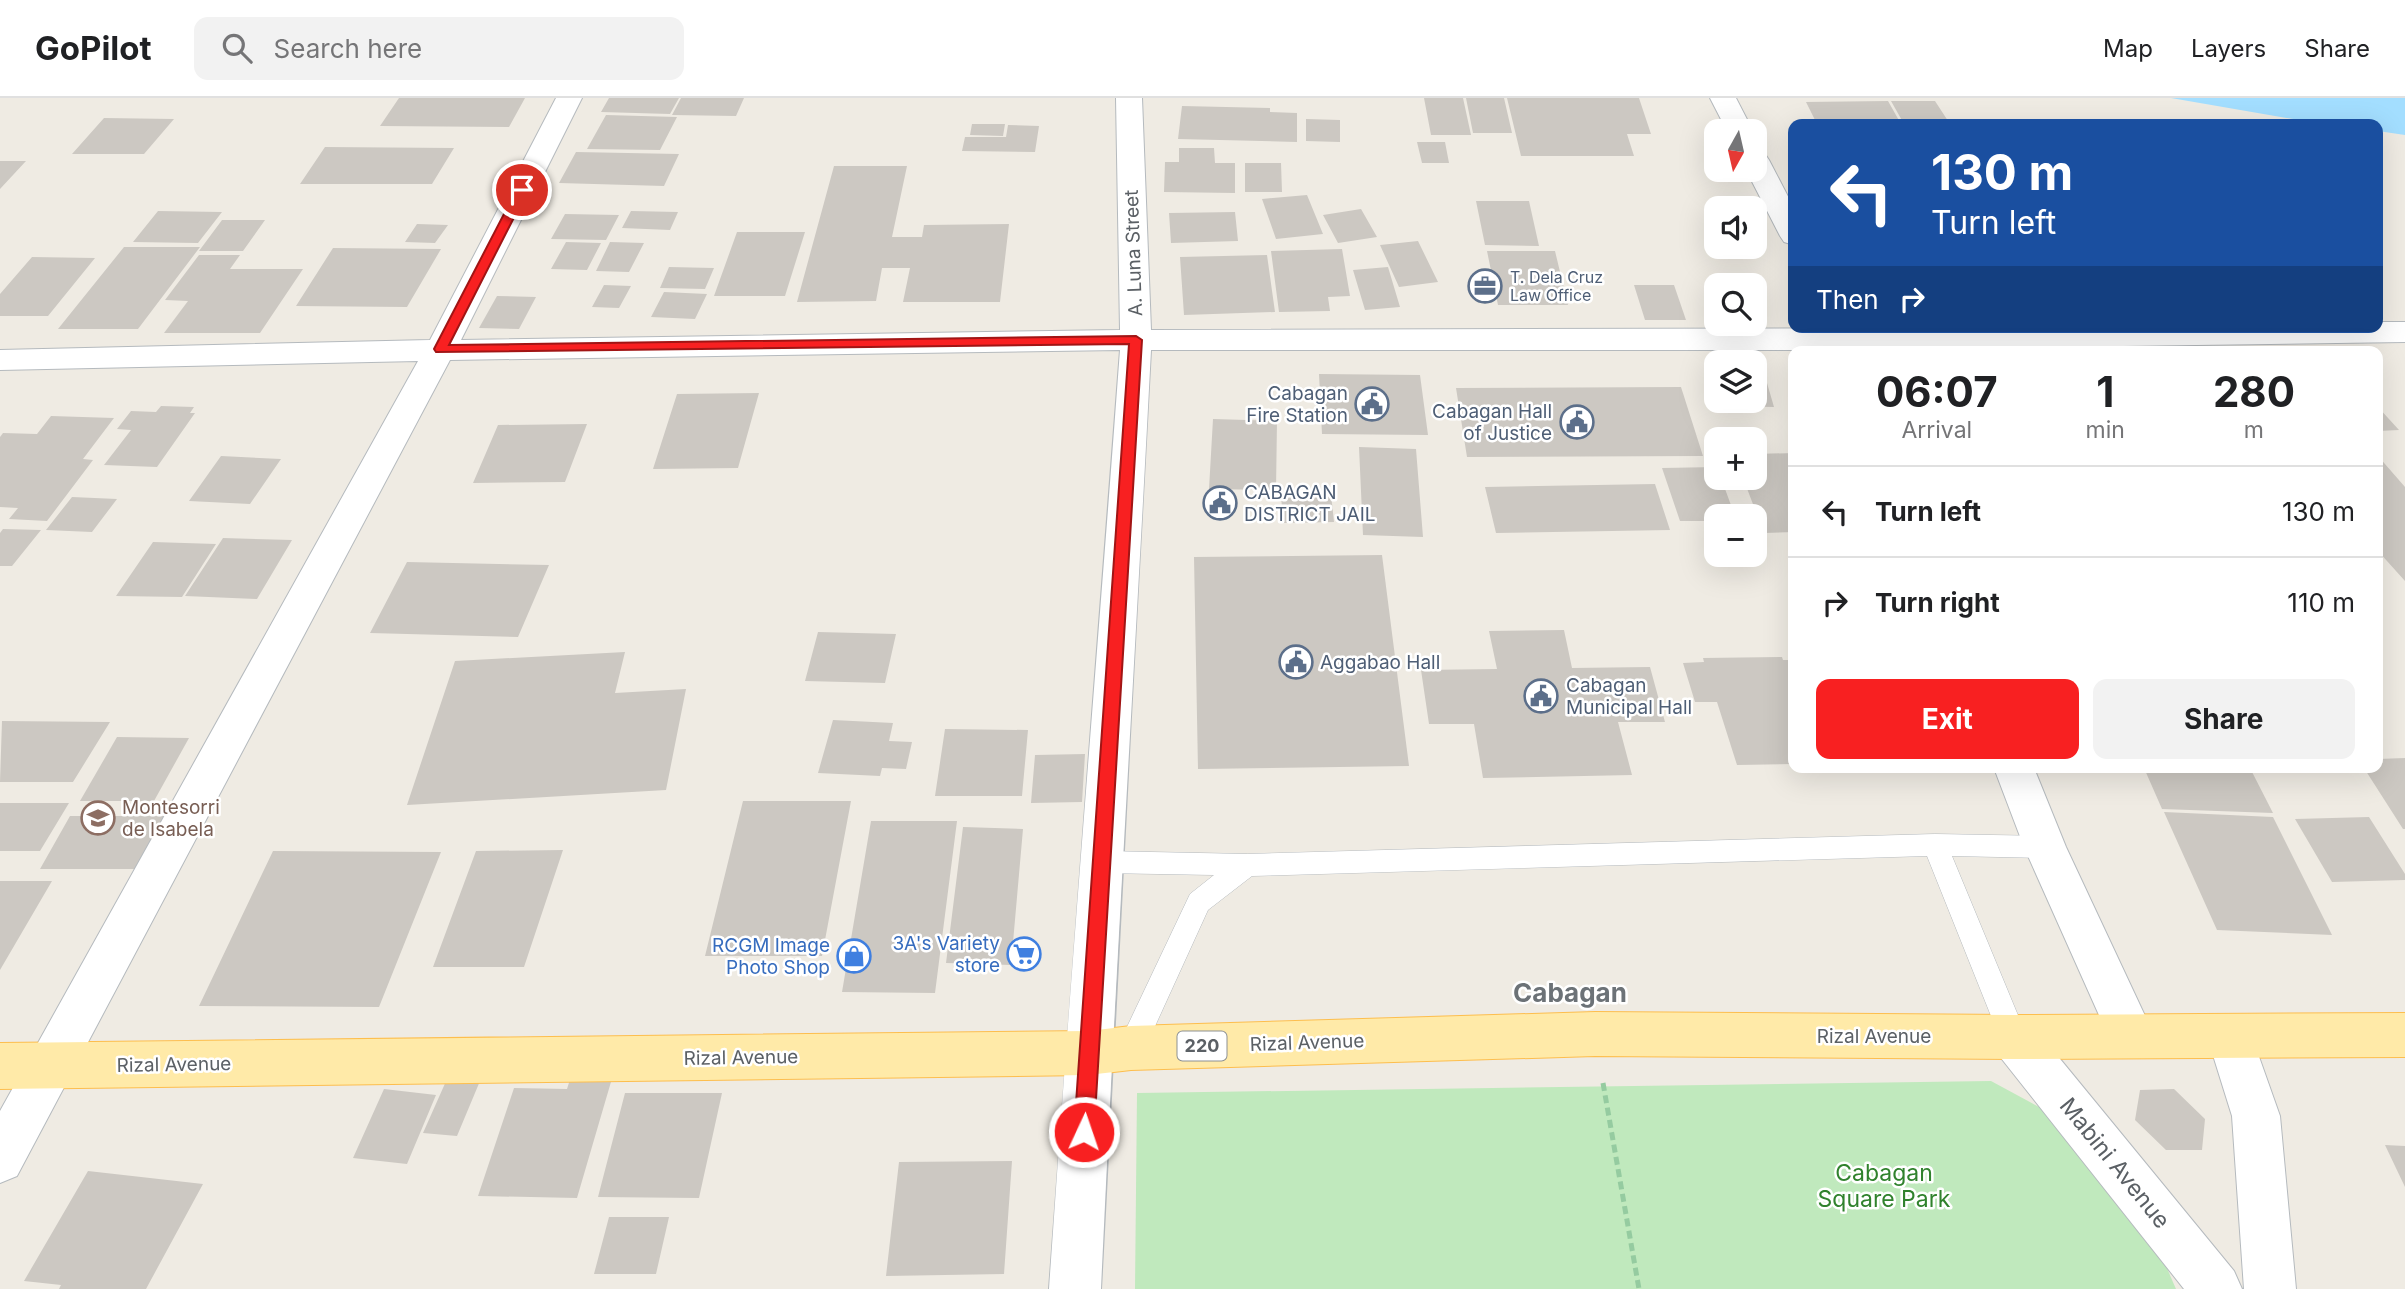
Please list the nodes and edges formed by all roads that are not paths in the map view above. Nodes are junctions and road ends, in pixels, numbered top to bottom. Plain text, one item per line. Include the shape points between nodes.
1 (569, 98) edge
2 (1129, 98) edge
3 (1723, 98) edge
4 (1734, 119) edge
5 (1766, 182) edge
6 (1788, 224) edge
7 (2383, 331) edge
8 (2405, 331) edge
9 (2281, 333) edge
10 (1136, 340) junction
11 (1846, 340) edge
12 (440, 349) junction
13 (0, 360) edge
14 (2016, 773) edge
15 (1935, 845) junction
16 (2045, 847) junction
17 (1103, 862) junction
18 (1247, 865) junction
19 (2131, 1035) junction
20 (2405, 1035) edge
21 (2230, 1036) junction
22 (2013, 1037) junction
23 (1110, 1051) junction
24 (0, 1066) edge
25 (52, 1066) junction
26 (0, 1159) edge
27 (1075, 1289) edge
28 (2216, 1289) edge
29 (2270, 1289) edge

1 - 12 street
2 - 10 street, A. Luna Street
3 - 4 street
5 - 6 street
7 - 8 street
9 - 11 street
10 - 11 street
10 - 12 street
10 - 17 street, A. Luna Street
12 - 13 street
12 - 25 street
14 - 16 street
15 - 16 lane
15 - 18 lane
15 - 22 lane
16 - 19 street
17 - 18 lane
17 - 23 street, A. Luna Street
18 - 23 lane via 1199,902
19 - 21 main road, Rizal Avenue / 220
19 - 22 main road, Rizal Avenue / 220
20 - 21 main road, Rizal Avenue / 220
21 - 29 street via 2256,1116
22 - 23 main road, Rizal Avenue / 220 via 1595,1034
22 - 28 street, Mabini Avenue
23 - 25 main road, Rizal Avenue / 220
23 - 27 street, A. Luna Street
24 - 25 main road, Rizal Avenue / 220
25 - 26 street

